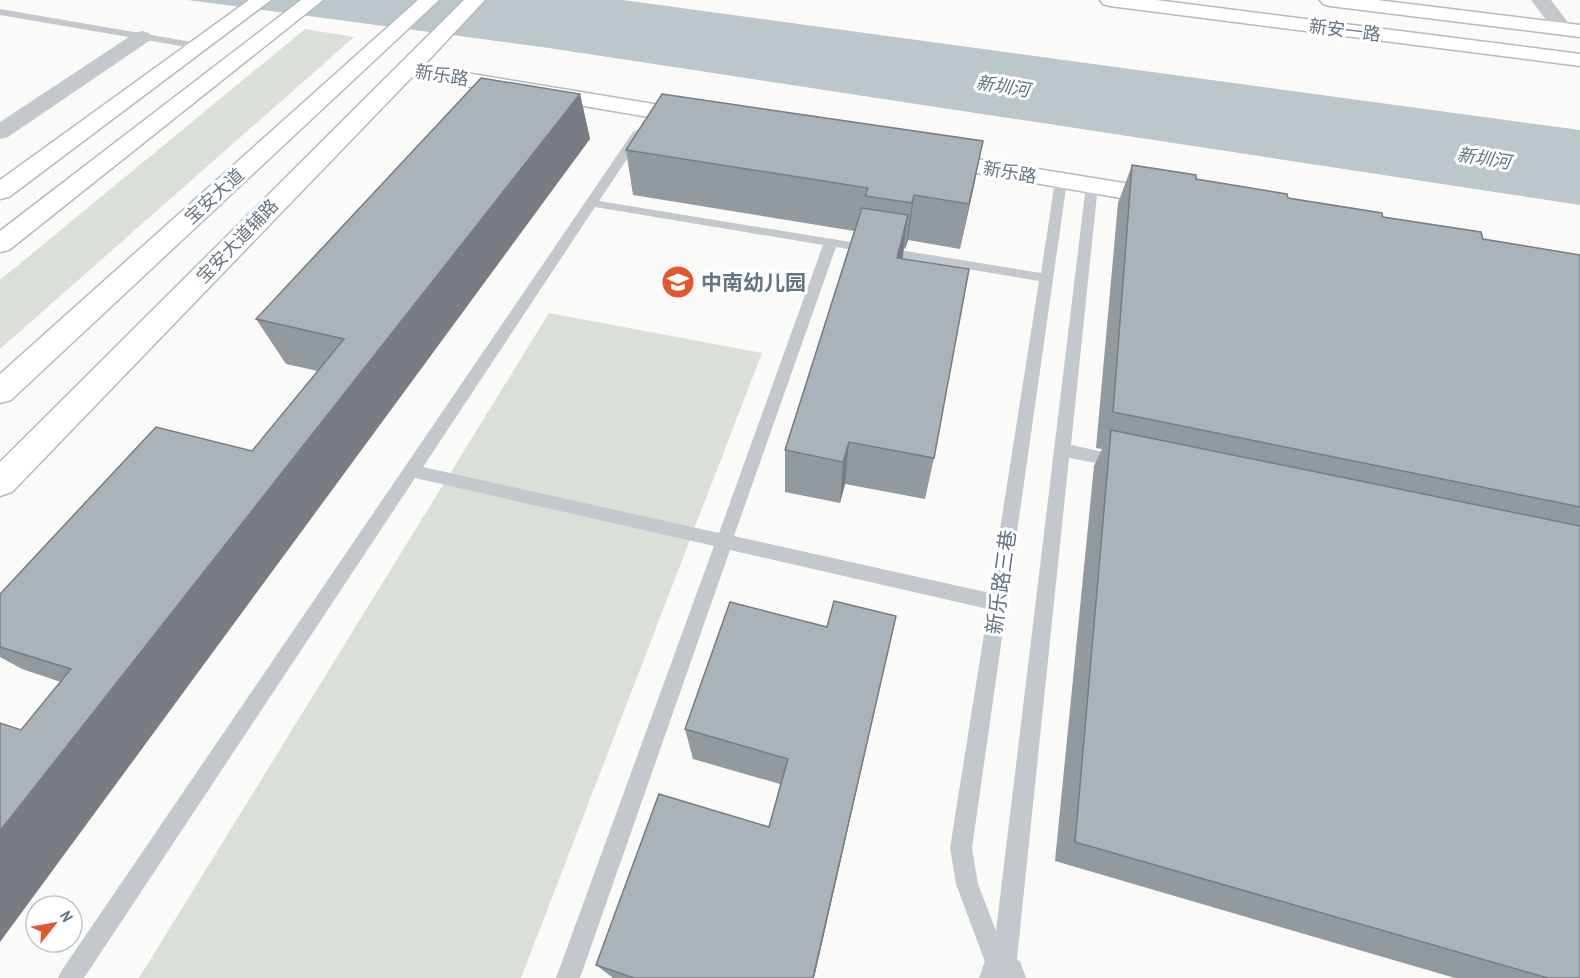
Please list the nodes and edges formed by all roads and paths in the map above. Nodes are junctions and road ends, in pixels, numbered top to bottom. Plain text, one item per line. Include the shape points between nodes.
1 (261, 0) edge
2 (313, 0) edge
3 (429, 0) edge
4 (475, 0) edge
5 (1110, 0) edge
6 (1330, 0) edge
7 (1541, 0) edge
8 (0, 12) edge
9 (1572, 30) edge
10 (142, 37) junction
11 (198, 46) junction
12 (1580, 60) edge
13 (405, 69) junction
14 (653, 111) junction
15 (723, 123) edge
16 (0, 132) edge
17 (910, 155) edge
18 (1061, 181) junction
19 (1092, 185) junction
20 (0, 192) edge
21 (1185, 201) edge
22 (591, 203) junction
23 (831, 242) junction
24 (0, 244) edge
25 (1046, 278) junction
26 (8, 385) edge
27 (1063, 450) junction
28 (1132, 464) edge
29 (411, 471) junction
30 (0, 483) edge
31 (724, 541) junction
32 (998, 603) junction
33 (70, 978) edge
34 (568, 978) edge
35 (1003, 978) edge

1 - 11 main road
2 - 24 main road
3 - 26 main road, 宝安大道
4 - 13 main road, 宝安大道辅路
5 - 12 main road, 新安一路
6 - 9 main road, 新安一路
7 - 9 street
8 - 10 lane
10 - 11 lane
10 - 16 street
11 - 20 main road
13 - 14 main road, 新乐路
13 - 30 main road, 宝安大道辅路
14 - 15 main road, 新乐路
14 - 22 lane
17 - 18 main road, 新乐路
18 - 19 main road, 新乐路
18 - 25 lane, 新乐路三巷
19 - 21 main road, 新乐路
19 - 27 lane
22 - 23 lane
22 - 29 lane
23 - 25 lane
23 - 31 lane
25 - 32 lane, 新乐路三巷
27 - 28 lane
27 - 35 lane
29 - 31 lane
29 - 33 lane
31 - 32 lane
31 - 34 lane
32 - 35 lane, 新乐路三巷 via 961,856 967,884

